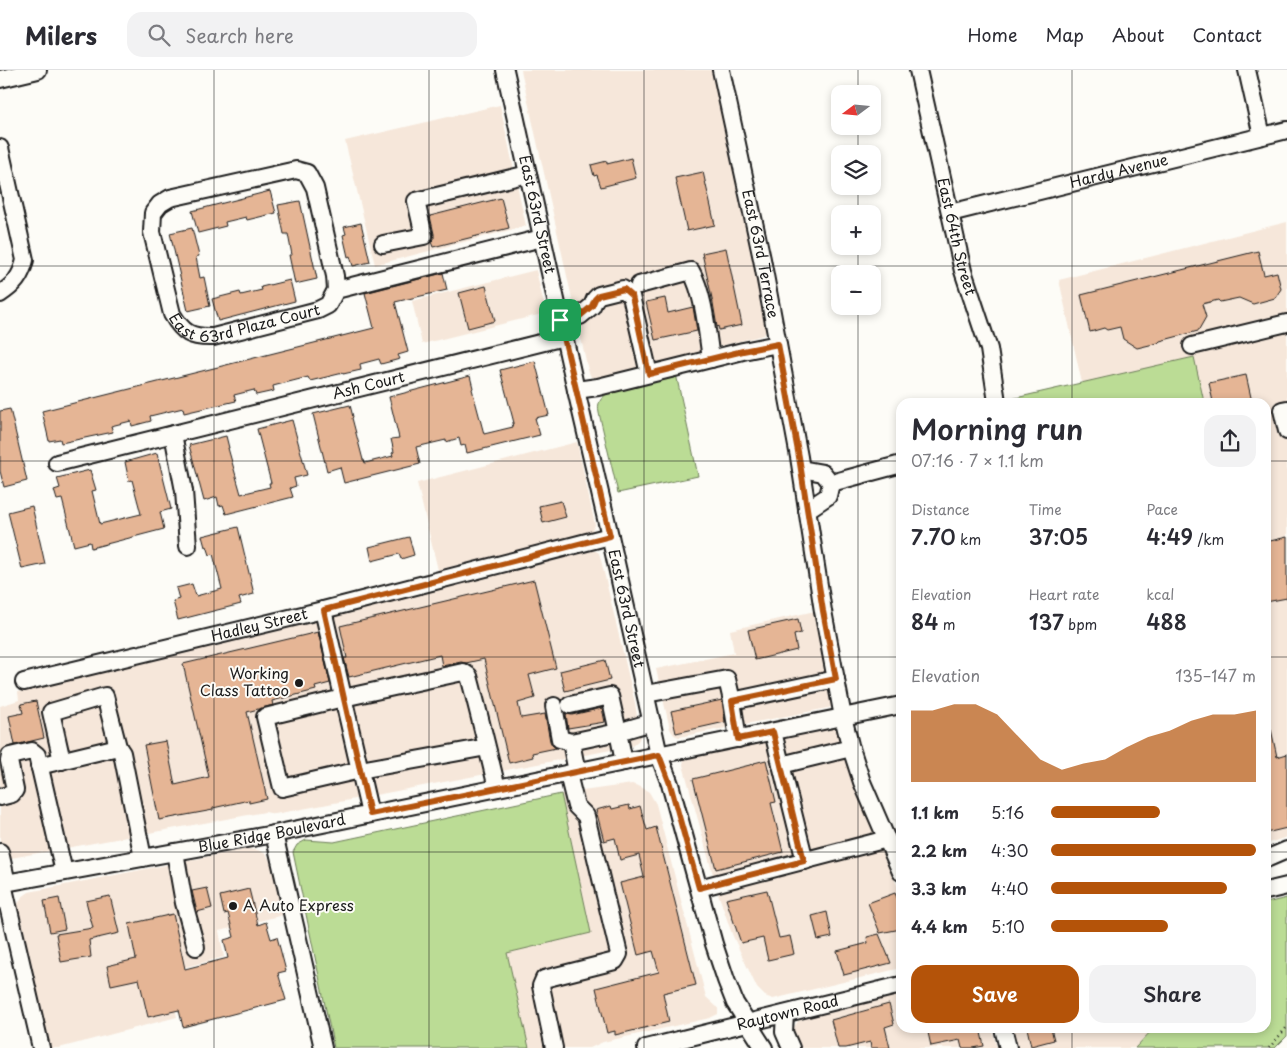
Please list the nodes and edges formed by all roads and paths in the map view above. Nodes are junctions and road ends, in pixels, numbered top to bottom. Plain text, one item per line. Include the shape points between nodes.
1 (38, 70) edge
2 (505, 70) edge
3 (720, 70) edge
4 (918, 70) edge
5 (1247, 70) edge
6 (0, 79) edge
7 (1287, 130) edge
8 (1262, 136) junction
9 (0, 148) edge
10 (528, 174) junction
11 (950, 213) junction
12 (542, 238) junction
13 (383, 244) dead end
14 (638, 285) dead end
15 (336, 290) junction
16 (0, 294) edge
17 (560, 320) junction
18 (1287, 324) edge
19 (564, 337) junction
20 (778, 344) junction
21 (1192, 346) dead end
22 (710, 359) junction
23 (649, 374) junction
24 (576, 390) junction
25 (996, 398) edge
26 (1287, 409) edge
27 (1287, 431) edge
28 (172, 434) junction
29 (57, 462) dead end
30 (896, 466) edge
31 (801, 468) junction
32 (831, 483) junction
33 (807, 510) junction
34 (610, 536) junction
35 (188, 546) dead end
36 (324, 610) junction
37 (836, 679) junction
38 (24, 682) dead end
39 (646, 694) junction
40 (343, 698) junction
41 (732, 701) junction
42 (896, 706) edge
43 (843, 717) junction
44 (652, 722) junction
45 (618, 732) junction
46 (773, 732) junction
47 (738, 739) junction
48 (571, 742) junction
49 (118, 747) junction
50 (487, 747) junction
51 (851, 748) junction
52 (659, 755) junction
53 (62, 761) junction
54 (624, 762) junction
55 (781, 765) junction
56 (39, 766) junction
57 (360, 770) junction
58 (573, 773) junction
59 (498, 788) junction
60 (0, 796) edge
61 (370, 814) junction
62 (274, 834) junction
63 (887, 839) junction
64 (1287, 850) edge
65 (0, 852) edge
66 (175, 852) junction
67 (144, 858) junction
68 (1271, 858) edge
69 (896, 860) edge
70 (804, 861) junction
71 (64, 872) junction
72 (3, 883) edge
73 (1287, 886) edge
74 (699, 888) junction
75 (1271, 890) edge
76 (196, 947) dead end
77 (896, 985) edge
78 (785, 1014) junction
79 (747, 1023) junction
80 (1287, 1027) edge
81 (1004, 1033) edge
82 (668, 1045) edge
83 (41, 1048) edge
84 (323, 1048) edge
85 (554, 1048) edge
86 (646, 1048) edge
87 (764, 1048) edge
88 (791, 1048) edge
89 (1008, 1048) edge
90 (1269, 1048) edge

1 - 6 street
2 - 10 street, East 63rd Street
3 - 20 street, East 63rd Terrace
4 - 11 street, East 64th Street
5 - 8 street
7 - 8 street, Hardy Avenue
8 - 11 street, Hardy Avenue
9 - 16 street via 25,260 14,284
10 - 12 street, East 63rd Street
10 - 13 street via 416,201 424,236
11 - 25 street, East 64th Street via 963,271 989,349
12 - 15 street, East 63rd Plaza Court
12 - 17 street, East 63rd Street
14 - 22 street via 690,271 696,280
15 - 15 street, East 63rd Plaza Court via 315,188 307,174 296,170 170,198 153,213 152,232 172,314 179,326 189,333 213,337 318,310 328,304
17 - 19 street, East 63rd Street
17 - 23 street via 580,316 599,295 624,289 632,296
18 - 21 street
19 - 24 street, East 63rd Street
19 - 28 street, Ash Court
20 - 22 street
20 - 31 street, East 63rd Terrace
22 - 23 street
23 - 24 street
24 - 34 street, East 63rd Street
26 - 27 street via 1282,410
28 - 29 street, Ash Court
28 - 35 street via 184,491
30 - 32 street
31 - 32 street via 823,473
31 - 33 street, East 63rd Terrace
32 - 33 street via 828,496
33 - 37 street, East 63rd Terrace
34 - 36 street, Hadley Street
34 - 39 street, East 63rd Street
36 - 38 street, Hadley Street
36 - 40 street
37 - 41 street
37 - 43 street, East 63rd Terrace
39 - 41 street via 727,679
39 - 44 street, East 63rd Street
40 - 50 street via 463,672 470,676
40 - 57 street
40 - 57 street via 266,716 282,788
41 - 47 street
42 - 43 street, Blue Ridge Boulevard
43 - 46 street, Blue Ridge Boulevard
43 - 51 street, East 63rd Terrace
44 - 45 street
44 - 52 street, East 63rd Street
45 - 48 street
45 - 48 street via 610,696 562,706 560,738
45 - 54 street
46 - 47 street, Blue Ridge Boulevard
46 - 55 street
47 - 52 street, Blue Ridge Boulevard
48 - 58 street
49 - 53 street
49 - 53 street via 105,696 50,712
49 - 67 street via 122,753
50 - 57 street
50 - 59 street
51 - 55 street
51 - 63 street, East 63rd Terrace
52 - 54 street, Blue Ridge Boulevard
52 - 74 street, East 63rd Street
53 - 56 street
54 - 58 street, Blue Ridge Boulevard
55 - 70 street
56 - 60 street via 37,755 32,751 10,756 15,790 12,794
56 - 71 street
57 - 61 street
58 - 59 street, Blue Ridge Boulevard
58 - 85 street via 576,806 586,816 619,954 615,961 544,979 541,986
59 - 61 street, Blue Ridge Boulevard
61 - 62 street, Blue Ridge Boulevard
62 - 66 street, Blue Ridge Boulevard
62 - 84 street
63 - 69 street, East 63rd Terrace
63 - 70 street
64 - 68 street
65 - 72 street
66 - 67 street, Blue Ridge Boulevard
66 - 76 street
67 - 71 street, Blue Ridge Boulevard
70 - 74 street
71 - 72 street, Blue Ridge Boulevard
72 - 83 street
73 - 75 street
74 - 79 street, East 63rd Street via 726,980
77 - 78 street, Raytown Road
78 - 79 street, Raytown Road
78 - 88 street via 784,1032
79 - 82 street, Raytown Road
79 - 87 street, East 63rd Street
80 - 90 path
81 - 89 street
82 - 86 street, Raytown Road

